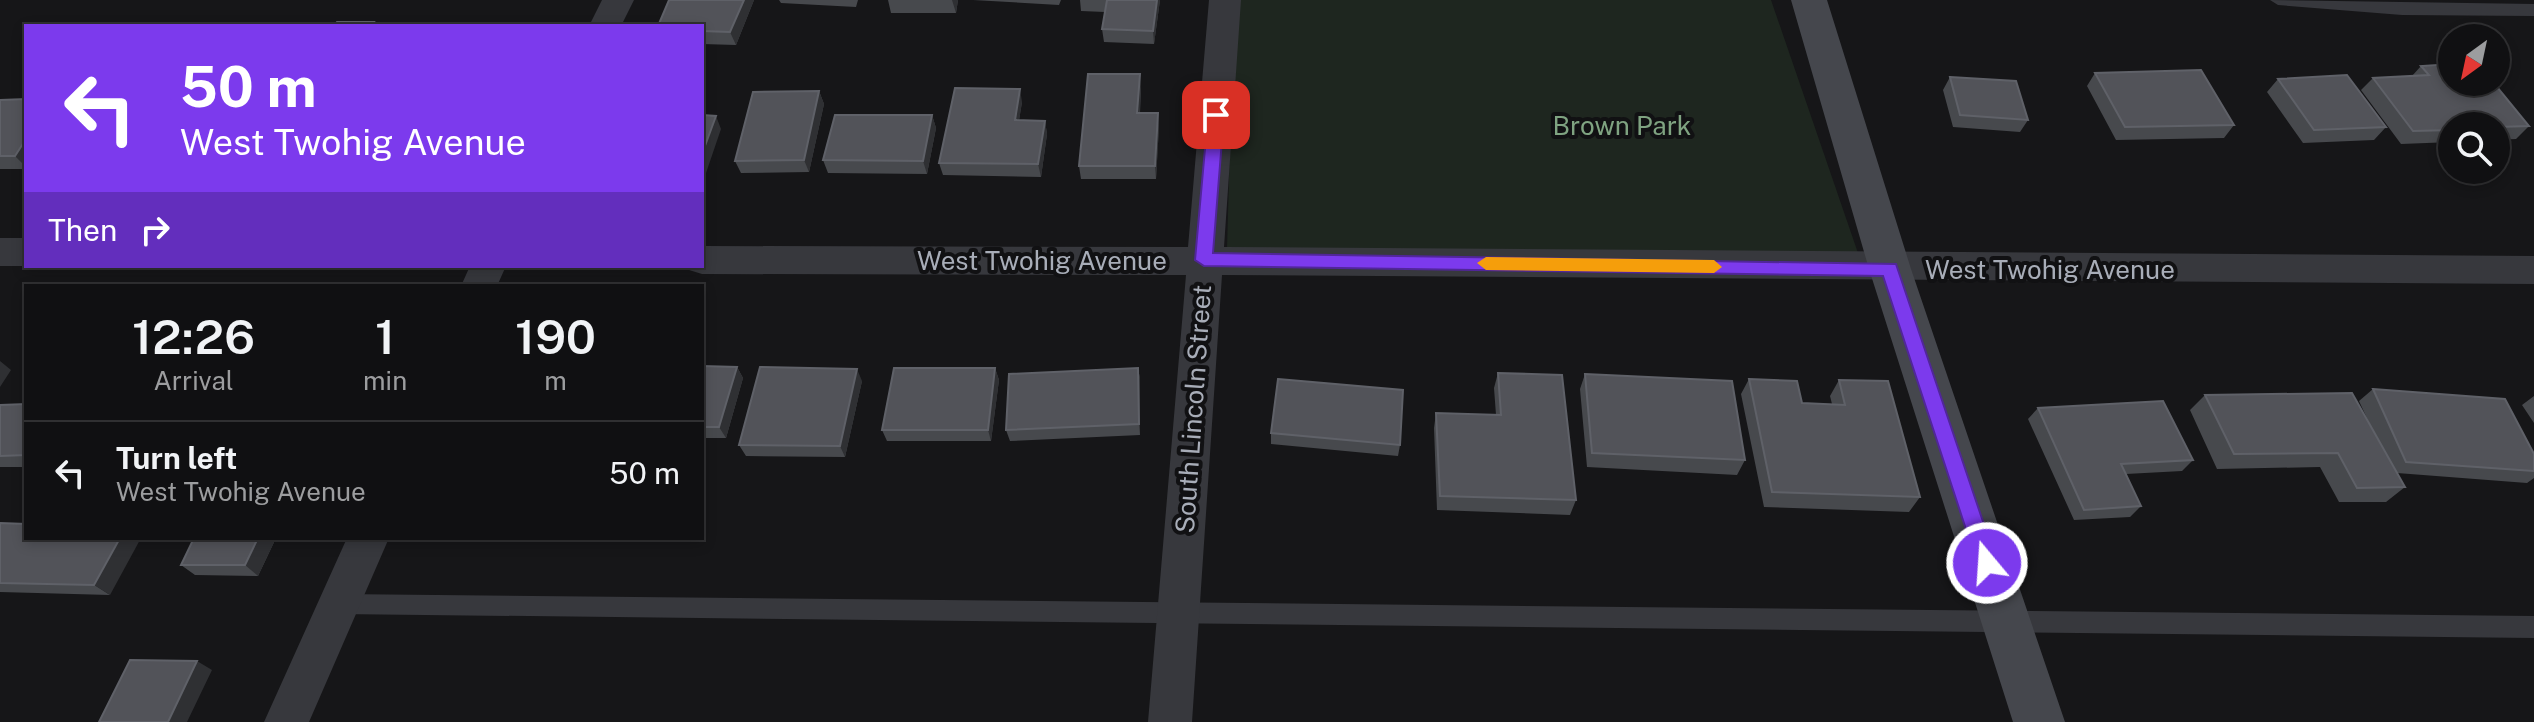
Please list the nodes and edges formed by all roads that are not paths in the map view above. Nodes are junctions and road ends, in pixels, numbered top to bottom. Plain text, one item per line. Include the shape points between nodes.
1 (618, 0) edge
2 (1225, 0) edge
3 (1809, 0) edge
4 (2278, 0) edge
5 (2534, 10) edge
6 (606, 24) edge
7 (0, 252) edge
8 (24, 252) edge
9 (704, 260) edge
10 (1204, 260) junction
11 (1890, 269) junction
12 (2534, 270) edge
13 (367, 540) edge
14 (338, 604) junction
15 (1178, 613) junction
16 (2006, 622) junction
17 (2534, 627) edge
18 (286, 722) edge
19 (1170, 722) edge
20 (2039, 722) edge

1 - 6 street
2 - 10 street, South Lincoln Street
3 - 11 street
4 - 5 lane via 2402,9
7 - 8 street
9 - 10 street, West Twohig Avenue
10 - 11 street, West Twohig Avenue
10 - 15 street, South Lincoln Street
11 - 12 street, West Twohig Avenue
11 - 16 street
13 - 14 street
14 - 15 lane
14 - 18 street
15 - 16 lane
15 - 19 street, South Lincoln Street
16 - 17 lane
16 - 20 street

